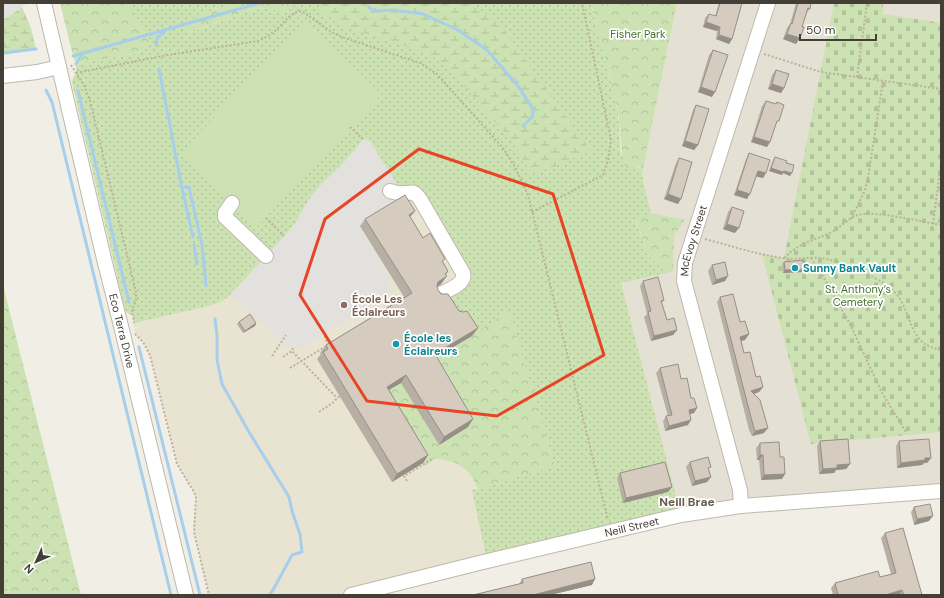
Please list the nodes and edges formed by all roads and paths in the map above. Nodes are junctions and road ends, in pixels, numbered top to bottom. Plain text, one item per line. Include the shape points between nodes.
1 (44, 3) edge
2 (582, 3) edge
3 (768, 3) edge
4 (867, 3) edge
5 (753, 51) junction
6 (65, 65) junction
7 (3, 76) edge
8 (857, 77) junction
9 (883, 81) junction
10 (941, 89) edge
11 (350, 127) dead end
12 (363, 139) dead end
13 (941, 163) edge
14 (390, 191) dead end
15 (232, 203) dead end
16 (532, 212) dead end
17 (266, 218) dead end
18 (851, 219) junction
19 (933, 224) junction
20 (941, 226) edge
21 (284, 236) dead end
22 (694, 236) junction
23 (266, 256) dead end
24 (784, 258) junction
25 (811, 258) junction
26 (453, 304) edge
27 (132, 316) dead end
28 (135, 333) dead end
29 (324, 334) dead end
30 (286, 335) dead end
31 (293, 348) dead end
32 (941, 349) edge
33 (292, 351) junction
34 (272, 356) dead end
35 (283, 358) dead end
36 (302, 362) junction
37 (290, 368) dead end
38 (340, 396) dead end
39 (337, 398) junction
40 (319, 412) dead end
41 (906, 432) dead end
42 (434, 458) dead end
43 (407, 481) dead end
44 (941, 491) edge
45 (741, 506) junction
46 (186, 595) edge
47 (209, 595) edge
48 (351, 595) edge

1 - 6 street, Eco Terra Drive
2 - 16 path via 611,140 608,160 602,175
3 - 5 street, McEvoy Street
4 - 8 path
5 - 8 path via 821,72
5 - 22 street, McEvoy Street
6 - 7 street via 37,72
6 - 27 path via 84,85 90,101 136,292
6 - 46 street, Eco Terra Drive via 104,259
8 - 9 path
9 - 10 path
9 - 18 path via 868,178
11 - 12 path
13 - 19 path
14 - 26 street via 416,194 463,273 463,280 443,293
15 - 23 street via 225,217
17 - 21 path
18 - 19 path via 858,215 873,214
18 - 24 path via 832,232 800,245
19 - 20 path
22 - 24 path
22 - 45 street, McEvoy Street via 685,263 684,281 740,490
24 - 25 path
25 - 32 path via 838,262 882,282 902,301 921,341 934,349
25 - 41 path via 850,324 882,393
28 - 47 path via 150,355 177,464 194,492 194,532
29 - 36 path via 328,345
30 - 34 path
31 - 33 path
33 - 35 path
33 - 36 path
36 - 37 path
36 - 39 path
38 - 39 path
39 - 40 path
42 - 43 path via 404,476
44 - 45 street, Neill Street
45 - 48 street, Neill Street via 681,515

